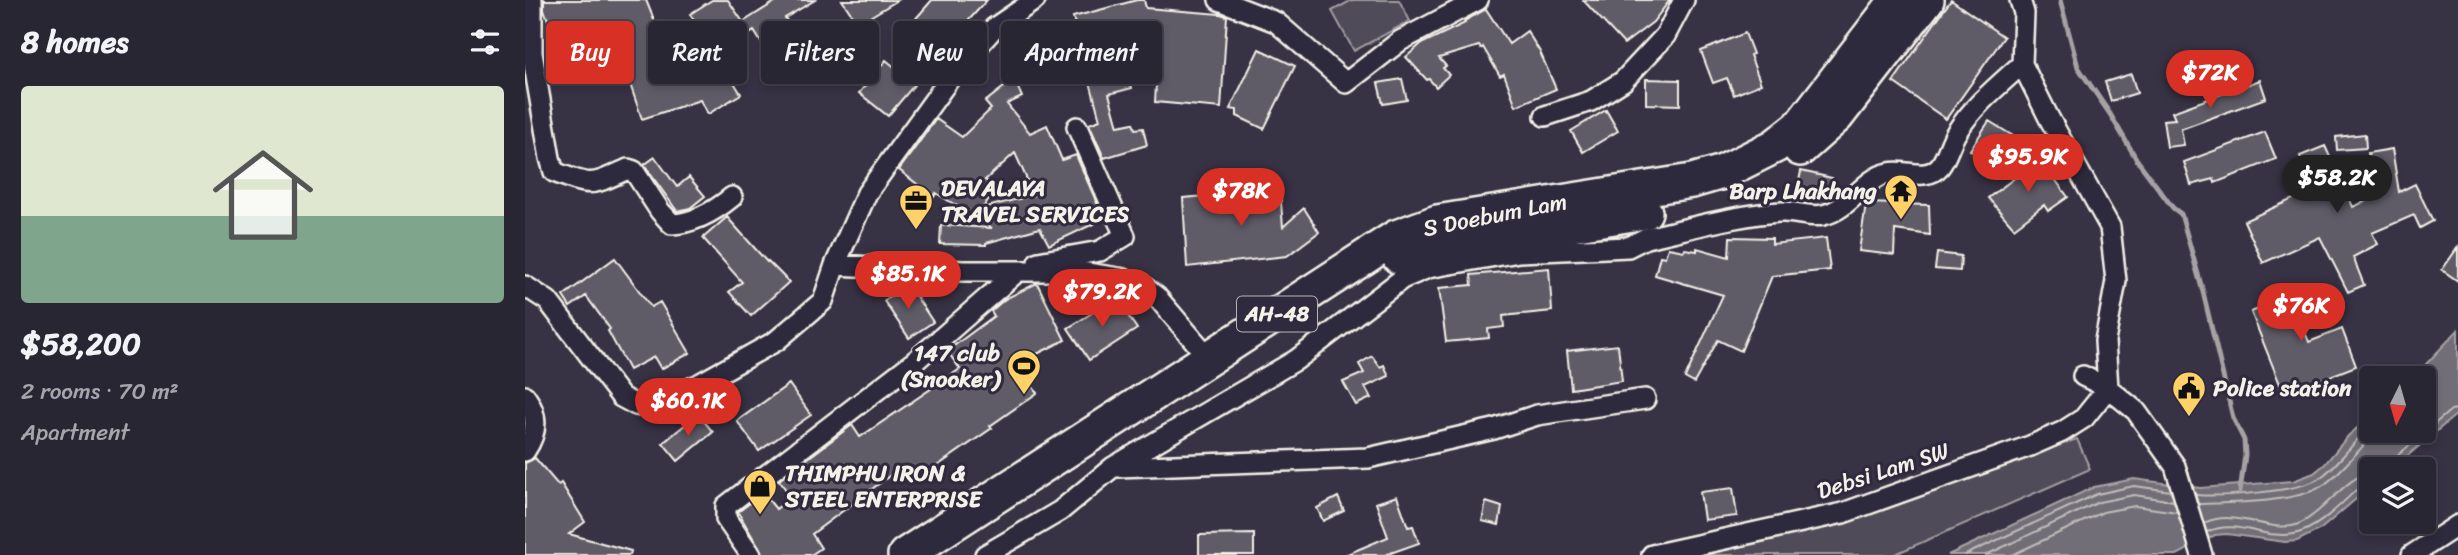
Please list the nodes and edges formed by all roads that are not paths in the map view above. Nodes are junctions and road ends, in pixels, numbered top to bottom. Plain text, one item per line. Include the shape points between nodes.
1 (532, 0) edge
2 (1035, 0) edge
3 (1219, 0) edge
4 (1478, 0) edge
5 (1684, 0) edge
6 (1897, 0) edge
7 (1927, 0) edge
8 (2020, 0) edge
9 (2022, 64) junction
10 (1854, 77) junction
11 (1545, 116) dead end
12 (1077, 127) dead end
13 (1693, 192) junction
14 (731, 197) dead end
15 (835, 265) junction
16 (989, 271) junction
17 (1018, 271) junction
18 (525, 286) edge
19 (1209, 358) junction
20 (2083, 376) dead end
21 (2109, 388) junction
22 (525, 396) edge
23 (1644, 399) dead end
24 (525, 451) edge
25 (1113, 467) junction
26 (2458, 525) edge
27 (751, 555) edge
28 (905, 555) edge
29 (942, 555) edge
30 (985, 555) edge
31 (1652, 555) edge
32 (2202, 555) edge
33 (2412, 555) edge

1 - 14 street via 532,53 554,172 586,184 634,171 672,224 691,222
2 - 15 street via 995,28 953,74 867,193
3 - 4 street via 1276,22 1346,83 1400,41
5 - 11 street via 1665,36 1623,81 1591,101
6 - 10 highway, AH-48
7 - 10 highway, AH-48
8 - 9 street via 2024,13
9 - 21 street via 2111,227 2116,281 2105,341
9 - 25 street via 1972,112 1940,167 1926,175 1890,172 1823,216 1784,211 1646,239 1628,247 1519,252 1428,268 1402,279 1296,360
10 - 13 highway, S Doebum Lam / AH-48 via 1837,116 1787,160 1765,174
12 - 16 street via 1125,236 1100,251
13 - 19 highway, S Doebum Lam / AH-48 via 1437,222 1396,237
13 - 29 highway, S Doebum Lam / AH-48 via 1401,256
15 - 16 street
15 - 18 street via 823,301 776,341 650,407 621,397 548,301
16 - 17 street
17 - 19 street via 1074,271 1139,283 1157,297
17 - 27 street via 915,361 726,506 726,519
19 - 28 highway, S Doebum Lam / AH-48
20 - 21 street
21 - 31 street, Debsi Lam SW via 2084,418 2030,446 1843,513
21 - 32 street via 2136,411 2175,466
22 - 24 street via 536,419
23 - 25 street via 1537,415 1368,458
25 - 30 street via 1060,511
26 - 33 street

